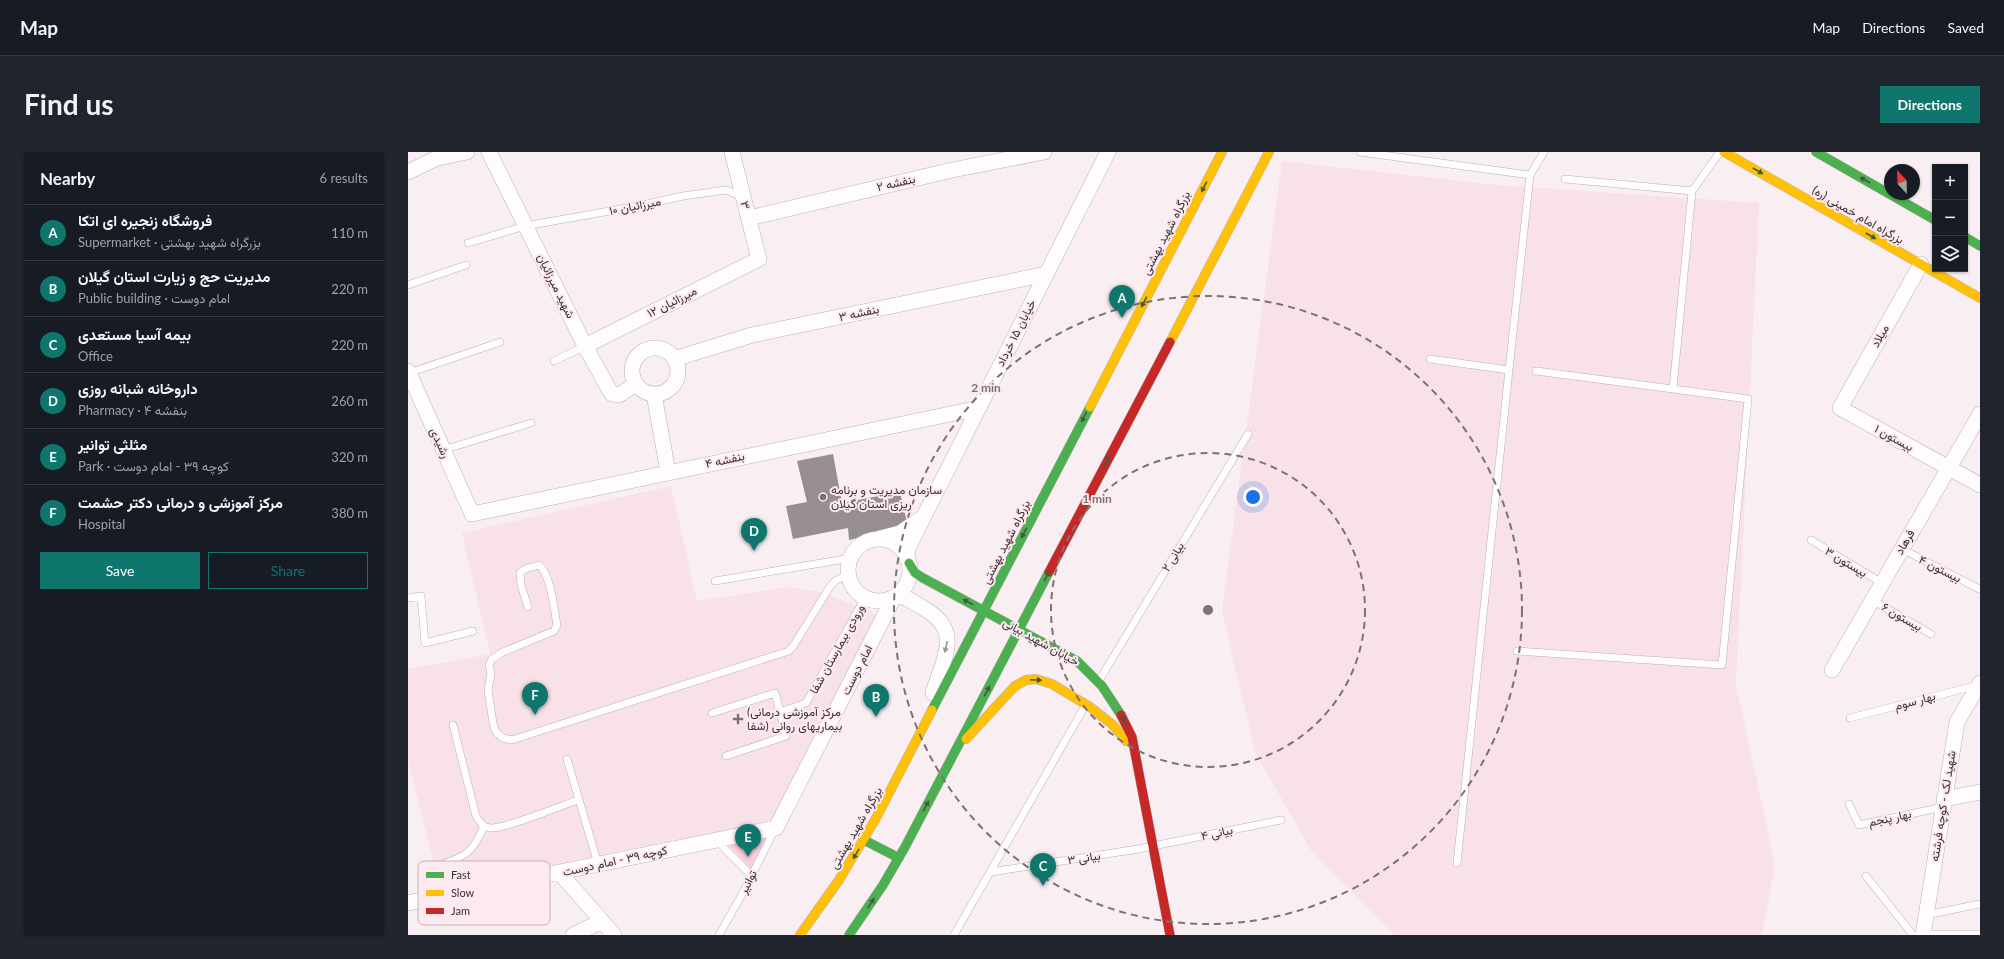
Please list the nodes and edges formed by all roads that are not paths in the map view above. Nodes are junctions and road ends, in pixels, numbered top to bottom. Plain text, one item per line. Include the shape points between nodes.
1 (467, 152) edge
2 (489, 152) edge
3 (732, 152) edge
4 (1044, 152) edge
5 (1108, 152) edge
6 (1222, 152) edge
7 (1269, 152) edge
8 (1360, 152) edge
9 (1544, 152) edge
10 (1720, 152) edge
11 (1724, 152) edge
12 (1816, 152) edge
13 (408, 172) edge
14 (1530, 175) junction
15 (1565, 179) dead end
16 (1692, 191) junction
17 (743, 197) junction
18 (749, 218) junction
19 (1932, 218) edge
20 (525, 226) junction
21 (1968, 239) edge
22 (468, 243) dead end
23 (1980, 246) edge
24 (759, 259) joint
25 (1921, 264) junction
26 (466, 265) dead end
27 (1046, 274) junction
28 (408, 285) edge
29 (1980, 298) edge
30 (500, 342) dead end
31 (585, 346) junction
32 (674, 359) junction
33 (1430, 359) dead end
34 (554, 361) dead end
35 (1509, 370) junction
36 (1536, 371) dead end
37 (409, 372) edge
38 (636, 384) junction
39 (1673, 389) junction
40 (654, 394) junction
41 (979, 408) junction
42 (1840, 408) joint
43 (1980, 414) edge
44 (531, 422) dead end
45 (1248, 434) dead end
46 (443, 450) junction
47 (1949, 468) junction
48 (668, 472) junction
49 (1980, 485) edge
50 (472, 514) joint
51 (924, 516) junction
52 (873, 540) junction
53 (1811, 540) dead end
54 (1901, 548) junction
55 (851, 558) junction
56 (908, 561) junction
57 (848, 574) junction
58 (715, 581) dead end
59 (1882, 583) junction
60 (1979, 589) edge
61 (894, 596) junction
62 (408, 598) edge
63 (865, 598) junction
64 (1872, 600) junction
65 (528, 608) dead end
66 (984, 610) junction
67 (1019, 629) junction
68 (473, 631) dead end
69 (1931, 634) dead end
70 (1517, 651) dead end
71 (1832, 670) dead end
72 (1099, 681) junction
73 (1980, 684) edge
74 (1086, 704) junction
75 (780, 712) junction
76 (712, 713) dead end
77 (1850, 718) dead end
78 (453, 725) dead end
79 (922, 731) junction
80 (957, 749) junction
81 (726, 756) dead end
82 (1137, 756) junction
83 (567, 759) dead end
84 (1980, 792) edge
85 (578, 800) junction
86 (1944, 803) junction
87 (1849, 804) dead end
88 (1281, 820) dead end
89 (484, 826) junction
90 (776, 828) junction
91 (716, 840) junction
92 (864, 840) junction
93 (1153, 846) junction
94 (899, 858) junction
95 (451, 861) edge
96 (1457, 863) dead end
97 (598, 864) junction
98 (559, 872) junction
99 (991, 872) junction
100 (550, 874) edge
101 (752, 876) junction
102 (1866, 876) dead end
103 (418, 899) edge
104 (408, 901) edge
105 (1980, 904) edge
106 (1926, 915) junction
107 (602, 921) junction
108 (1980, 934) edge
109 (572, 935) edge
110 (614, 935) edge
111 (719, 935) edge
112 (800, 935) edge
113 (849, 935) edge
114 (954, 935) edge
115 (1170, 935) edge
116 (1919, 935) edge

1 - 13 street via 437,158
2 - 20 street, شهید میرزائیان
3 - 17 street, ۳
4 - 18 street, بنفشه ۲ via 952,170
5 - 27 street, خیابان ۱۵ خرداد
6 -> 66 main road, بزرگراه شهید بهشتی
67 -> 7 main road
8 - 14 lane
9 - 14 lane
10 - 16 lane
11 -> 25 main road, بزرگراه امام خمینی (ره)
19 -> 12 main road
14 - 35 lane
15 - 16 lane
16 - 39 lane
17 - 18 street, ۳
17 - 20 lane, میرزائیان ۱۰ via 726,190
18 - 24 street, ۳
20 - 22 lane, میرزائیان ۱۰
20 - 31 street, شهید میرزائیان
21 - 23 main road
24 - 31 street, میرزائیان ۱۲
25 - 29 main road, بزرگراه امام خمینی (ره)
25 - 42 street, میلاد
26 - 28 lane
27 - 32 street, بنفشه ۳ via 752,335
27 - 41 street, خیابان ۱۵ خرداد
30 - 37 lane
31 - 34 lane
31 - 38 street, شهید میرزائیان via 612,394 624,393
32 - 38 street via 660,349 643,352 633,367
32 - 40 street via 678,369 675,382 668,390
33 - 35 lane
35 - 96 lane
36 - 39 lane
37 - 46 street, رشیدی
38 - 40 street via 644,391
39 - 70 lane via 1748,399 1722,665
40 - 48 street
41 - 48 street, بنفشه ۴
41 - 51 street, خیابان ۱۵ خرداد
42 - 47 street, بیستون ۱
43 - 47 street, فرهاد
44 - 46 lane
45 - 72 lane, بیانی ۲
46 - 50 street, رشیدی
47 - 49 street, بیستون ۱
47 - 54 street, فرهاد
48 - 50 street, بنفشه ۴
51 - 52 street via 900,532
51 - 56 street, خیابان ۱۵ خرداد via 908,548
52 - 55 street via 859,547
52 - 56 street via 891,542 901,549
53 - 59 lane, بیستون ۳
54 - 59 street, فرهاد
54 - 60 lane, بیستون ۴
55 - 57 street
55 - 58 lane
56 - 61 street via 910,570 907,582
66 -> 56 main road, خیابان شهید بیانی via 918,575
57 - 63 street via 854,588
57 - 65 lane via 828,588 789,651 512,740 503,738 496,732 493,723 488,690 491,674 489,666 492,659 503,652 554,631 556,625 547,579 544,570 539,566 525,568 520,573
59 - 64 street, فرهاد
61 - 63 street via 878,601
61 -> 79 street via 903,597 936,616 944,624 947,632 946,648
61 - 90 street, امام دوست
62 - 68 lane via 421,596 425,644
63 - 75 lane, ورودی بیمارستان شفا via 806,702
64 - 69 lane, بیستون ۶
64 - 71 street, فرهاد
66 - 67 main road, خیابان شهید بیانی
66 - 79 main road, بزرگراه شهید بهشتی
67 - 72 main road, خیابان شهید بیانی via 1077,661
80 -> 67 main road
82 -> 72 main road, خیابان شهید بیانی via 1123,718
73 - 77 lane, بهار سوم
73 - 86 street, شهید لک - کوچه فرشته via 1957,722
80 -> 74 main road via 1012,688 1026,680 1046,681
74 - 82 main road via 1114,726
74 - 99 lane
75 - 76 lane via 774,694
75 - 81 lane via 786,736
78 - 89 lane via 476,816
79 - 92 main road, بزرگراه شهید بهشتی
94 -> 80 main road
82 - 93 main road, خیابان شهید بیانی
83 - 85 lane
84 - 86 street
85 - 89 lane via 505,825 490,828
85 - 97 lane
86 - 87 lane, بهار پنجم via 1859,825
86 - 106 street, شهید لک - کوچه فرشته
88 - 93 lane, بیانی ۴
89 - 95 lane via 468,853
90 - 91 street, کوچه ۳۹ - امام دوست
90 - 101 lane, توانیر
91 - 97 street, کوچه ۳۹ - امام دوست
91 - 101 lane
92 - 94 main road
92 -> 112 main road, بزرگراه شهید بهشتی
93 - 99 lane, بیانی ۳
93 - 115 main road, خیابان شهید بیانی
113 -> 94 main road
97 - 98 street, کوچه ۳۹ - امام دوست
98 - 100 street, کوچه ۳۹ - امام دوست
98 - 107 street
99 - 114 lane
101 - 111 lane, توانیر
102 - 116 lane
103 - 104 street, کوچه ۳۹ - امام دوست
105 - 106 lane
106 - 116 street, شهید لک - کوچه فرشته
107 - 109 street
107 - 110 street
108 - 116 lane

